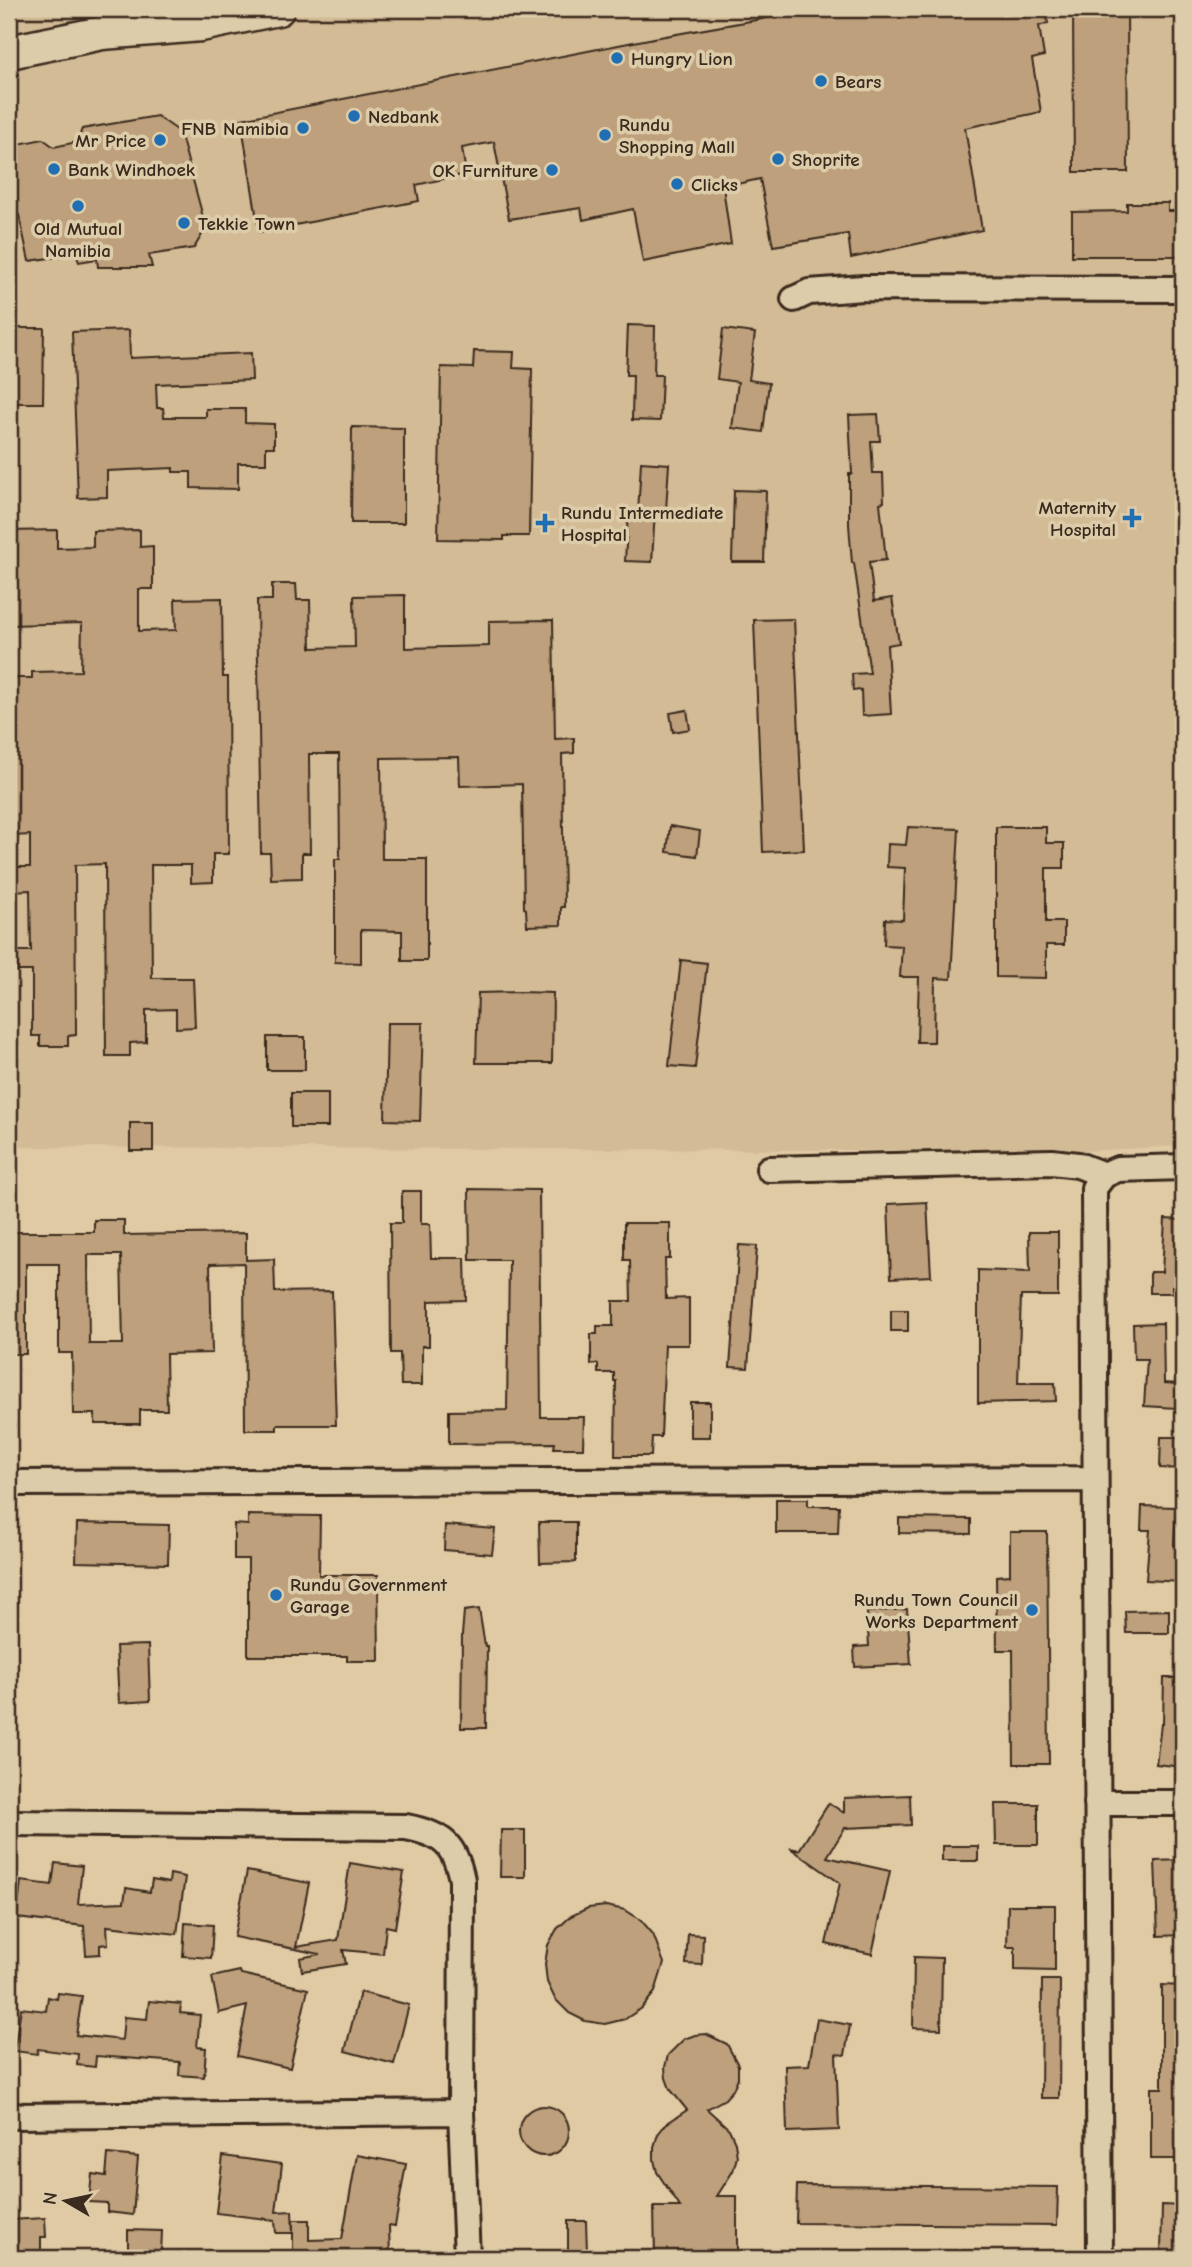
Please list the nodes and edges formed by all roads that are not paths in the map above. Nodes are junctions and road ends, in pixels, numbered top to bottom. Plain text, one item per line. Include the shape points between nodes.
1 (278, 9) edge
2 (201, 25) junction
3 (9, 52) edge
4 (9, 72) edge
5 (1183, 289) edge
6 (794, 299) dead end
7 (1183, 1167) edge
8 (769, 1169) dead end
9 (1104, 1175) junction
10 (1095, 1479) junction
11 (9, 1483) edge
12 (1097, 1803) junction
13 (1183, 1803) edge
14 (9, 1823) edge
15 (461, 2112) junction
16 (9, 2116) edge
17 (467, 2258) edge
18 (1100, 2258) edge

1 - 2 main road
2 - 3 main road via 102,33
2 - 4 main road via 110,53
5 - 6 street via 863,288 809,292
7 - 9 street via 1118,1169
8 - 9 street via 1052,1161
9 - 10 street via 1094,1188
10 - 11 street
10 - 12 street
12 - 13 street
12 - 18 street
14 - 15 street via 406,1827 431,1832 447,1843 458,1860 462,1880
15 - 16 street
15 - 17 street

